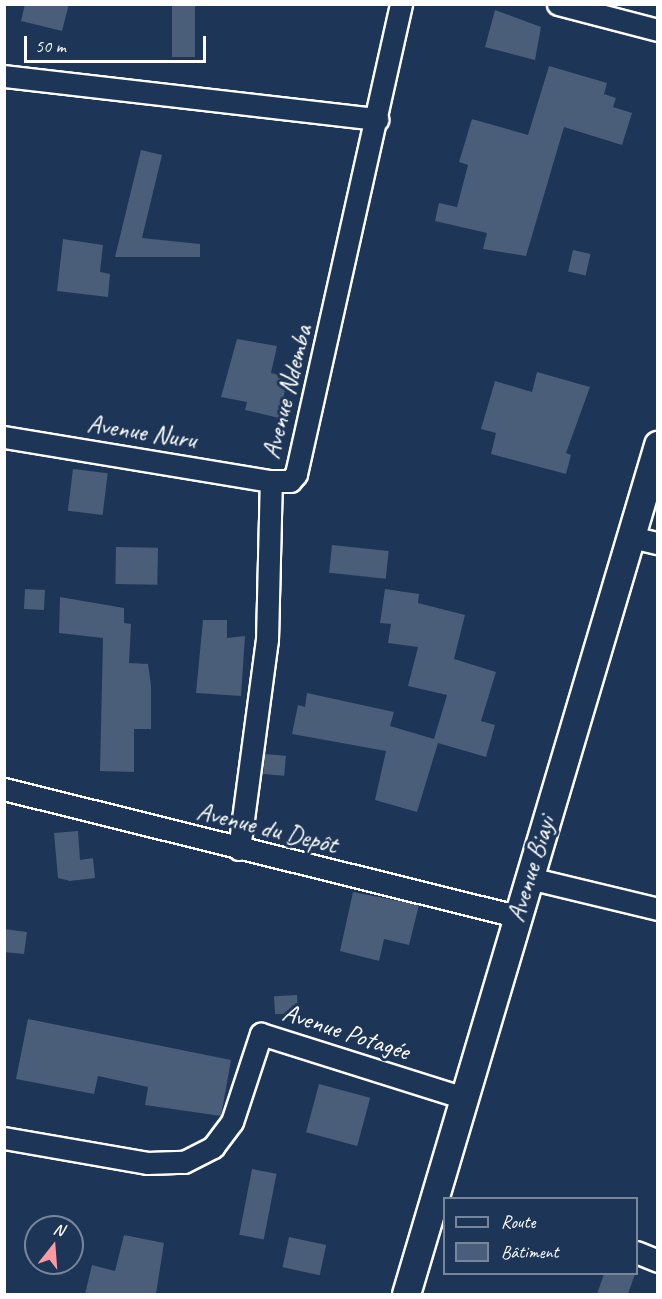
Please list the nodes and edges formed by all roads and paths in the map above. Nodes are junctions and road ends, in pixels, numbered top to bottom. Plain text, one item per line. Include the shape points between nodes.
1 (401, 4) edge
2 (558, 4) edge
3 (657, 30) edge
4 (4, 76) edge
5 (378, 118) junction
6 (4, 437) edge
7 (657, 445) edge
8 (271, 481) junction
9 (631, 537) junction
10 (657, 543) edge
11 (4, 789) edge
12 (239, 849) junction
13 (529, 878) junction
14 (657, 909) edge
15 (516, 916) junction
16 (464, 1098) junction
17 (4, 1138) edge
18 (442, 1197) edge
19 (638, 1253) edge
20 (657, 1261) edge
21 (406, 1294) edge

1 - 5 street, Avenue Ndemba
2 - 3 street
4 - 5 street
5 - 8 street, Avenue Ndemba via 299,467 290,481
6 - 8 street, Avenue Nuru
7 - 9 street, Avenue Biayi
8 - 12 street, Avenue Ndemba via 267,640
9 - 10 street
9 - 13 street, Avenue Biayi
11 - 12 street, Avenue du Depôt
12 - 15 street, Avenue du Depôt
13 - 14 street
13 - 15 street, Avenue Biayi
15 - 16 street, Avenue Biayi
16 - 17 street, Avenue Potagée via 261,1034 232,1122 213,1147 184,1162 147,1163
16 - 18 street, Avenue Biayi
18 - 21 street, Avenue Biayi
19 - 20 street

